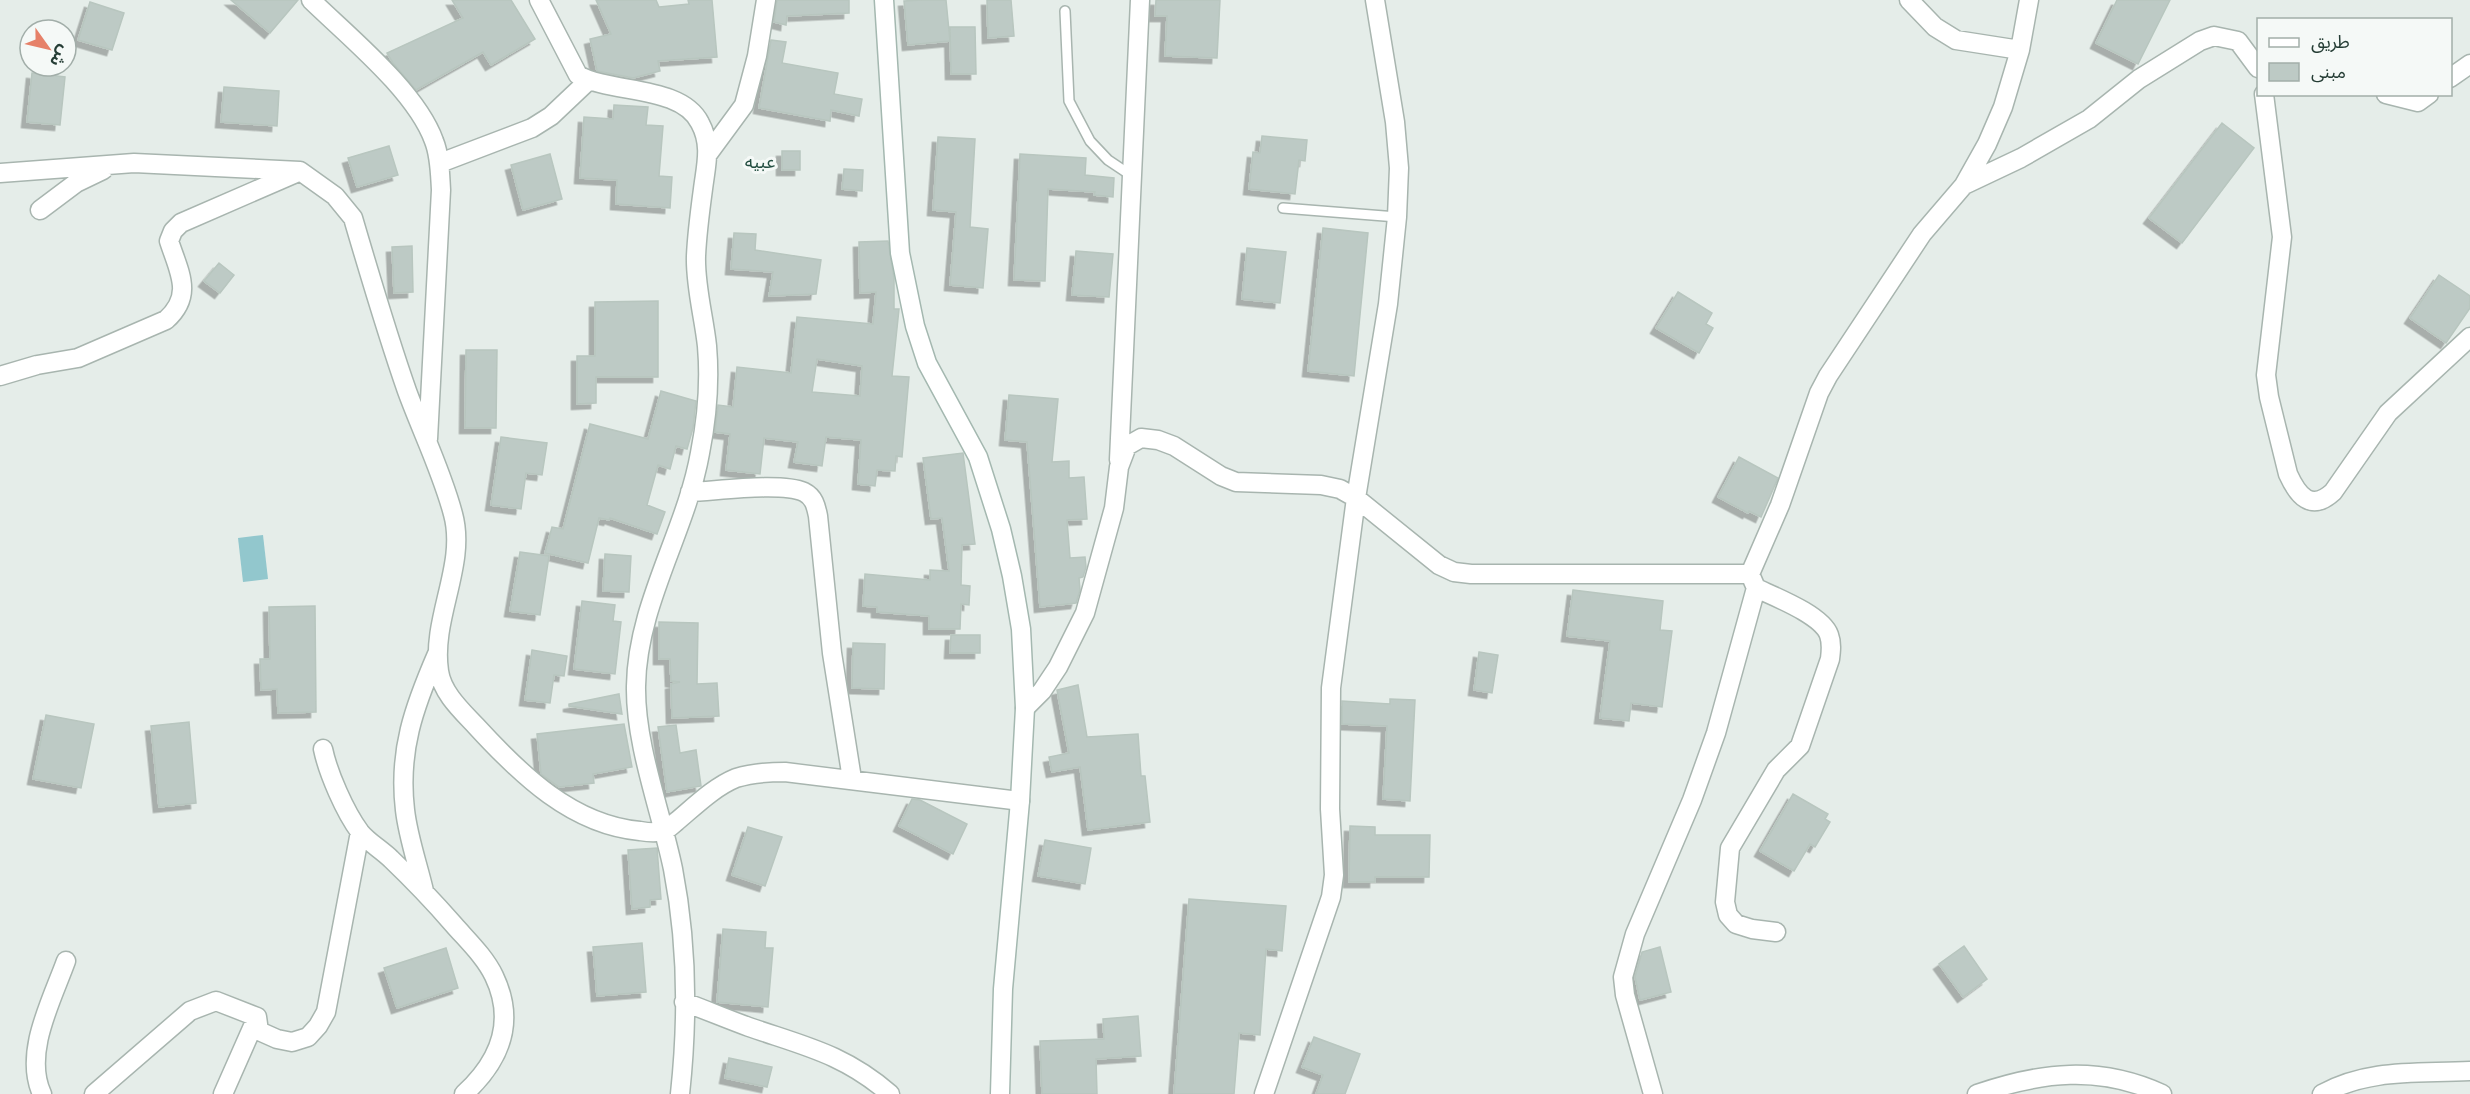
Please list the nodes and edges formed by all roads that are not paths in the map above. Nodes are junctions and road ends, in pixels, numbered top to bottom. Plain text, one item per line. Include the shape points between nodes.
1 (311, 0) edge
2 (539, 0) edge
3 (766, 0) edge
4 (884, 0) edge
5 (1140, 0) edge
6 (1375, 0) edge
7 (1910, 0) edge
8 (2030, 0) edge
9 (1065, 11) dead end
10 (2020, 50) junction
11 (2257, 64) edge
12 (2470, 64) edge
13 (2452, 77) edge
14 (588, 81) junction
15 (2264, 96) edge
16 (2394, 96) edge
17 (2426, 96) edge
18 (708, 154) junction
19 (134, 163) junction
20 (440, 163) junction
21 (300, 171) junction
22 (0, 173) edge
23 (1132, 177) junction
24 (1964, 186) junction
25 (1283, 208) dead end
26 (40, 210) dead end
27 (1397, 217) junction
28 (2470, 337) edge
29 (0, 375) edge
30 (428, 444) junction
31 (1119, 467) junction
32 (690, 492) junction
33 (1356, 498) junction
34 (1753, 581) junction
35 (438, 653) junction
36 (1025, 708) junction
37 (323, 749) dead end
38 (852, 779) junction
39 (1020, 801) junction
40 (664, 831) junction
41 (360, 832) junction
42 (424, 891) junction
43 (1776, 932) dead end
44 (66, 961) dead end
45 (684, 1002) junction
46 (256, 1017) junction
47 (2470, 1071) edge
48 (42, 1094) edge
49 (94, 1094) edge
50 (223, 1094) edge
51 (464, 1094) edge
52 (680, 1094) edge
53 (890, 1094) edge
54 (1000, 1094) edge
55 (1264, 1094) edge
56 (1653, 1094) edge
57 (1977, 1094) edge
58 (2162, 1094) edge
59 (2322, 1094) edge

1 - 20 street via 415,106 435,142
2 - 14 street via 570,65
3 - 18 street via 744,105
4 - 36 street via 900,253 927,363 978,457 992,496 1021,629
5 - 23 street
6 - 27 street via 1395,122 1399,168
7 - 10 street via 1935,27 1956,40
8 - 10 street
9 - 23 lane via 1069,101 1090,141
10 - 24 street via 1987,144
11 - 24 street via 2238,41 2214,36 2200,41 2139,79 2090,118
12 - 13 street
14 - 18 street via 672,99 689,107 706,136
14 - 20 street via 551,116 532,128
15 - 28 street via 2282,237 2266,375 2293,486 2312,502 2324,500 2388,413
16 - 17 street via 2418,102
18 - 32 street via 696,258 708,384 700,455
19 - 21 street
19 - 22 street
19 - 26 street via 86,177
20 - 30 street
21 - 29 street via 173,231 169,241 183,291 166,320 78,358
21 - 30 street via 334,196 353,218 376,301
23 - 31 street
24 - 34 street via 1922,234 1823,384
25 - 27 lane
27 - 33 street via 1388,304
30 - 35 street via 448,495 457,533
31 - 33 street via 1127,446 1141,438 1158,440 1236,482 1321,485
31 - 36 street via 1114,508 1085,613 1058,667
32 - 38 street via 777,488 805,493 815,501 832,653
32 - 40 street via 642,630 638,658 639,718
33 - 34 street via 1439,566 1455,572
33 - 55 street via 1331,688 1331,897
34 - 43 street via 1813,617 1829,633 1831,644 1830,659 1800,746 1776,770 1730,848 1725,902 1728,915 1736,924
34 - 56 street via 1716,733 1635,934 1623,977
35 - 40 street via 439,672 446,690 506,759 537,786 591,818 640,831
35 - 42 street via 417,699 406,737 403,772 405,812
36 - 39 street
37 - 41 street via 328,774
38 - 39 street
38 - 40 street via 785,772 735,779
39 - 54 street via 1003,989
40 - 45 street via 678,905
41 - 42 street
41 - 46 street via 330,998 318,1026 308,1037 292,1042 259,1030
42 - 51 street via 475,948 493,974 502,998 504,1026 498,1052
44 - 48 street via 36,1053 35,1072
45 - 52 street
45 - 53 street via 843,1060
46 - 49 street via 216,1001 190,1011
46 - 50 street
47 - 59 street via 2382,1074 2342,1083
57 - 58 street via 2030,1079 2068,1074 2104,1075 2139,1083

